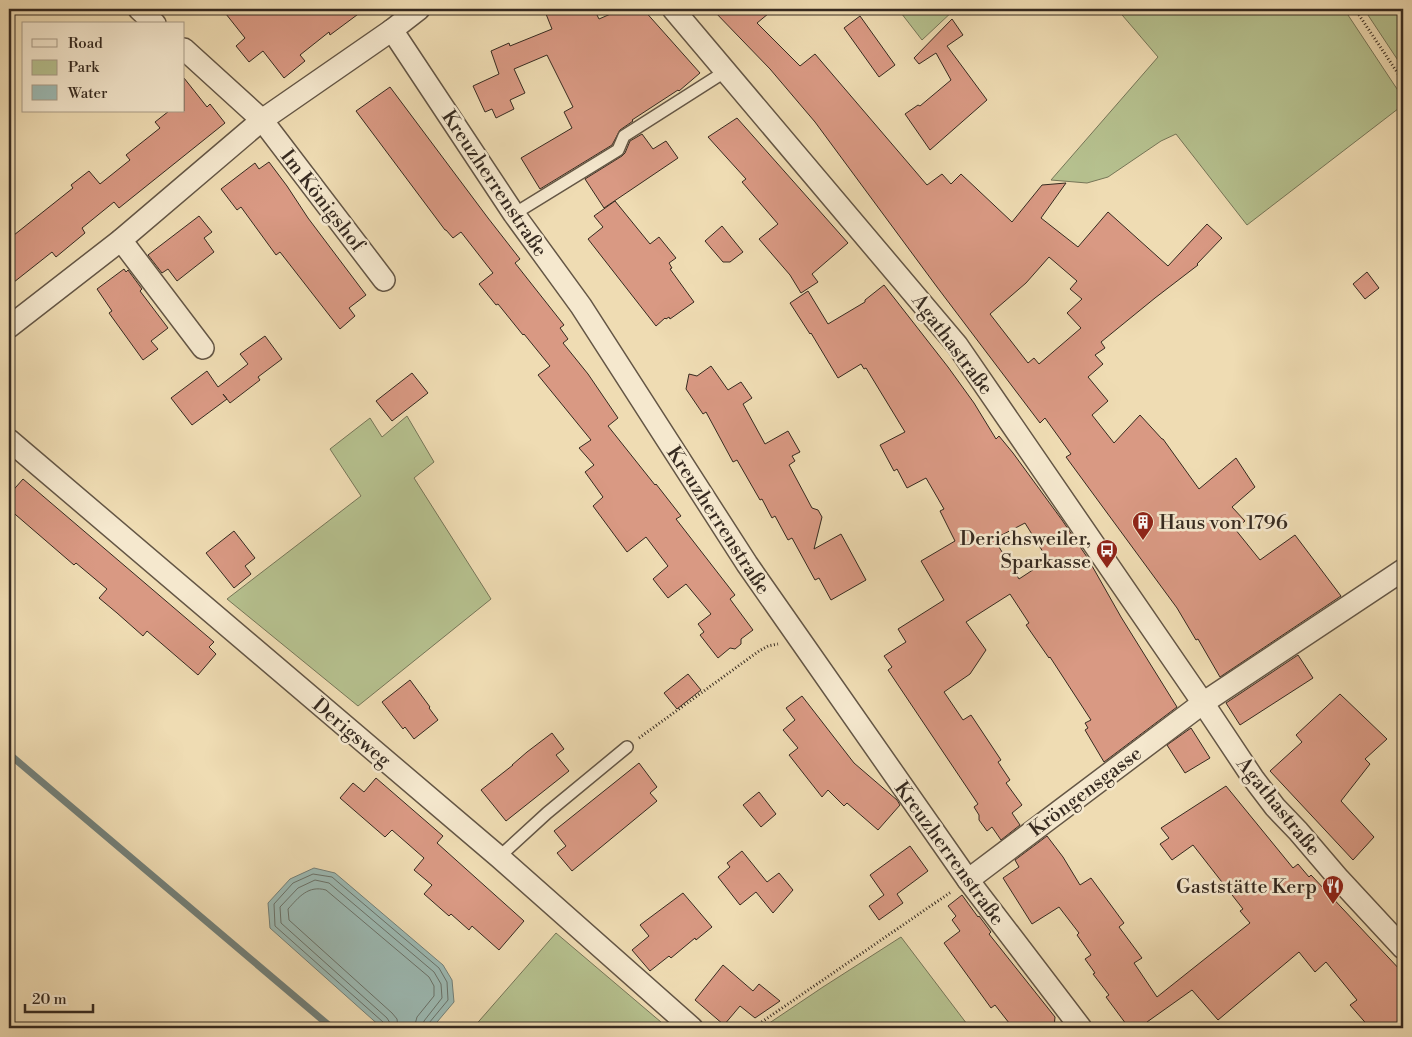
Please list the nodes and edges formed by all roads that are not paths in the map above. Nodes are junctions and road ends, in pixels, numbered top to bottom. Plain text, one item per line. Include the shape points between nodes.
1 (139, 9) edge
2 (419, 9) edge
3 (681, 12) edge
4 (153, 22) edge
5 (392, 30) junction
6 (185, 51) edge
7 (726, 71) junction
8 (262, 120) junction
9 (514, 214) junction
10 (121, 240) junction
11 (384, 280) dead end
12 (9, 327) edge
13 (203, 348) dead end
14 (9, 440) edge
15 (1400, 577) edge
16 (1203, 702) junction
17 (627, 748) road end
18 (499, 857) junction
19 (968, 880) junction
20 (1403, 948) edge
21 (692, 1028) edge
22 (1081, 1028) edge

1 - 4 street
2 - 5 street
3 - 7 street, Agathastraße
5 - 8 street
5 - 9 street, Kreuzherrenstraße
6 - 8 street, Im Königshof
7 - 9 lane via 624,136 618,150
7 - 16 street, Agathastraße via 957,345
8 - 10 street
8 - 11 street, Im Königshof
9 - 19 street, Kreuzherrenstraße via 581,306 747,564
10 - 12 street
10 - 13 street
14 - 18 street, Derigsweg
15 - 16 street
16 - 19 street, Kröngensgasse
16 - 20 street, Agathastraße via 1275,807
17 - 18 lane
18 - 21 street, Derigsweg
19 - 22 street, Kreuzherrenstraße

